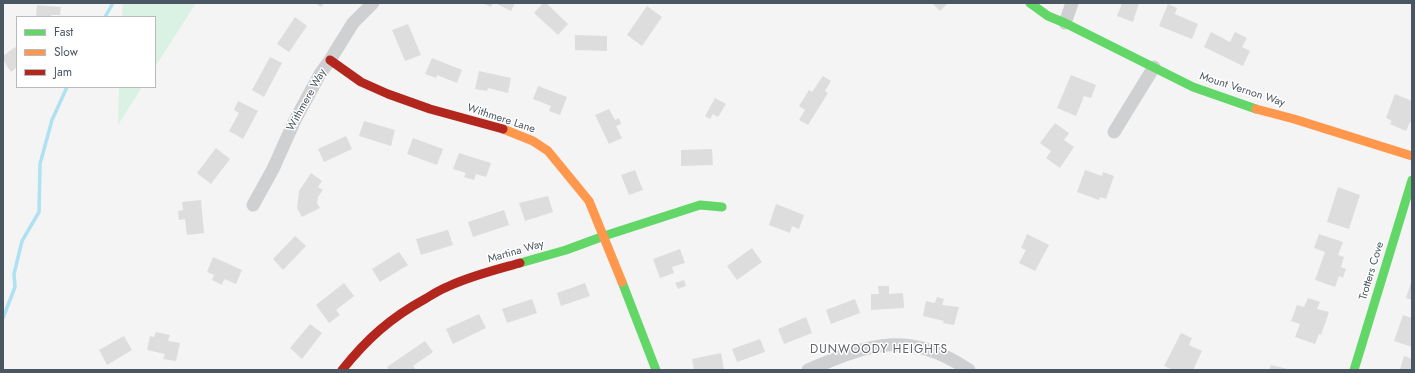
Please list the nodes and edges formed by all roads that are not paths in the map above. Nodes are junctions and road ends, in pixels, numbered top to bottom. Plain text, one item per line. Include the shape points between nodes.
1 (373, 3) edge
2 (1030, 3) edge
3 (1072, 3) edge
4 (1065, 23) junction
5 (330, 60) junction
6 (1154, 67) junction
7 (1114, 132) dead end
8 (1412, 156) edge
9 (1412, 180) edge
10 (253, 205) dead end
11 (722, 208) dead end
12 (604, 236) junction
13 (342, 370) edge
14 (656, 370) edge
15 (808, 370) edge
16 (969, 370) edge
17 (1354, 370) edge

1 - 5 street, Withmere Way via 354,23
2 - 4 street, Mount Vernon Way via 1048,16
3 - 4 street
4 - 6 street, Mount Vernon Way
5 - 10 street, Withmere Way via 295,120
5 - 12 street, Withmere Lane via 361,82 388,94 533,141 548,151 589,201
6 - 7 street
6 - 8 street, Mount Vernon Way via 1193,87 1243,105
9 - 17 street, Trotters Cove
11 - 12 street, Martina Way via 700,205
12 - 13 street, Martina Way via 446,287 407,309 381,328
12 - 14 street, Withmere Lane
15 - 16 street via 861,349 886,344 920,347 941,354

